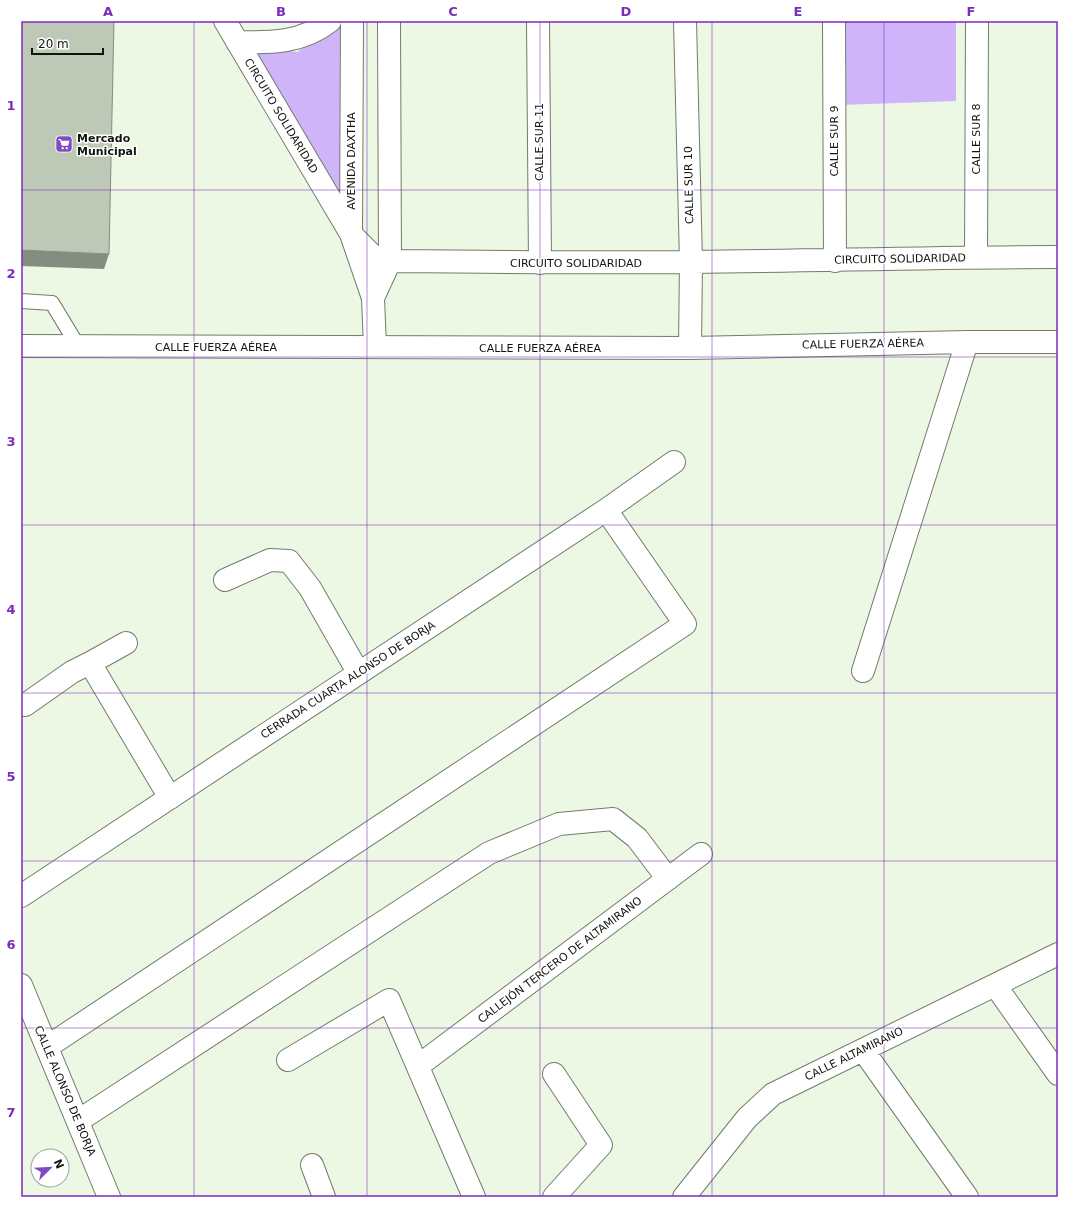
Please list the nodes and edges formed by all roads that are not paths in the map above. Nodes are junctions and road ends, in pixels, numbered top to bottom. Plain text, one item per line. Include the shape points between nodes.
1 (225, 21) edge
2 (330, 21) edge
3 (352, 21) edge
4 (389, 21) edge
5 (538, 21) edge
6 (685, 21) edge
7 (834, 21) edge
8 (976, 21) edge
9 (237, 42) junction
10 (351, 234) junction
11 (976, 257) junction
12 (1058, 257) edge
13 (390, 261) junction
14 (834, 261) junction
15 (691, 262) junction
16 (540, 263) junction
17 (373, 298) junction
18 (21, 301) edge
19 (967, 342) junction
20 (1058, 342) edge
21 (21, 346) edge
22 (78, 346) junction
23 (375, 347) junction
24 (690, 348) junction
25 (674, 462) dead end
26 (606, 510) junction
27 (224, 580) dead end
28 (126, 643) dead end
29 (90, 663) junction
30 (863, 671) dead end
31 (358, 672) junction
32 (25, 705) dead end
33 (170, 798) junction
34 (701, 854) dead end
35 (668, 879) junction
36 (21, 896) edge
37 (1058, 954) edge
38 (21, 985) edge
39 (995, 985) junction
40 (46, 1047) junction
41 (863, 1050) junction
42 (288, 1060) dead end
43 (418, 1066) junction
44 (554, 1074) dead end
45 (1058, 1074) edge
46 (78, 1121) junction
47 (312, 1166) dead end
48 (109, 1197) edge
49 (324, 1197) edge
50 (474, 1197) edge
51 (554, 1197) edge
52 (684, 1197) edge
53 (967, 1197) edge

1 - 9 street, CIRCUITO SOLIDARIDAD
2 - 9 street via 318,30 288,40
3 - 10 street, AVENIDA DAXTHA
4 - 13 street, AVENIDA DAXTHA
5 - 16 street, CALLE SUR 11
6 - 15 street, CALLE SUR 10
7 - 14 street, CALLE SUR 9
8 - 11 street, CALLE SUR 8
9 - 10 street, CIRCUITO SOLIDARIDAD
10 - 13 street, CIRCUITO SOLIDARIDAD via 373,256
10 - 17 street, AVENIDA DAXTHA
11 - 12 street, CIRCUITO SOLIDARIDAD
11 - 14 street, CIRCUITO SOLIDARIDAD
13 - 16 street, CIRCUITO SOLIDARIDAD
13 - 17 street, AVENIDA DAXTHA
14 - 15 street, CIRCUITO SOLIDARIDAD
15 - 16 street, CIRCUITO SOLIDARIDAD
15 - 24 street, CALLE SUR 10
17 - 23 street, AVENIDA DAXTHA
18 - 22 lane via 52,302
19 - 20 street, CALLE FUERZA AÉREA
19 - 24 street, CALLE FUERZA AÉREA
19 - 30 street
21 - 22 street, CALLE FUERZA AÉREA
22 - 23 street, CALLE FUERZA AÉREA
23 - 24 street, CALLE FUERZA AÉREA
25 - 26 street, CERRADA CUARTA ALONSO DE BORJA
26 - 31 street, CERRADA CUARTA ALONSO DE BORJA
26 - 40 street via 686,624
27 - 31 street via 270,560 289,561 310,588
28 - 29 street
29 - 32 street via 72,672
29 - 33 street
31 - 33 street, CERRADA CUARTA ALONSO DE BORJA
33 - 36 street, CERRADA CUARTA ALONSO DE BORJA
34 - 35 street, CALLEJÓN TERCERO DE ALTAMIRANO
35 - 43 street, CALLEJÓN TERCERO DE ALTAMIRANO
35 - 46 street via 637,838 613,819 559,824 489,853
37 - 39 street, CALLE ALTAMIRANO
38 - 40 street, CALLE ALONSO DE BORJA
39 - 41 street, CALLE ALTAMIRANO
39 - 45 street
40 - 46 street, CALLE ALONSO DE BORJA
41 - 52 street, CALLE ALTAMIRANO via 774,1094 747,1118
41 - 53 street
42 - 43 street via 389,1000
43 - 50 street
44 - 51 street via 602,1145
46 - 48 street, CALLE ALONSO DE BORJA
47 - 49 street

